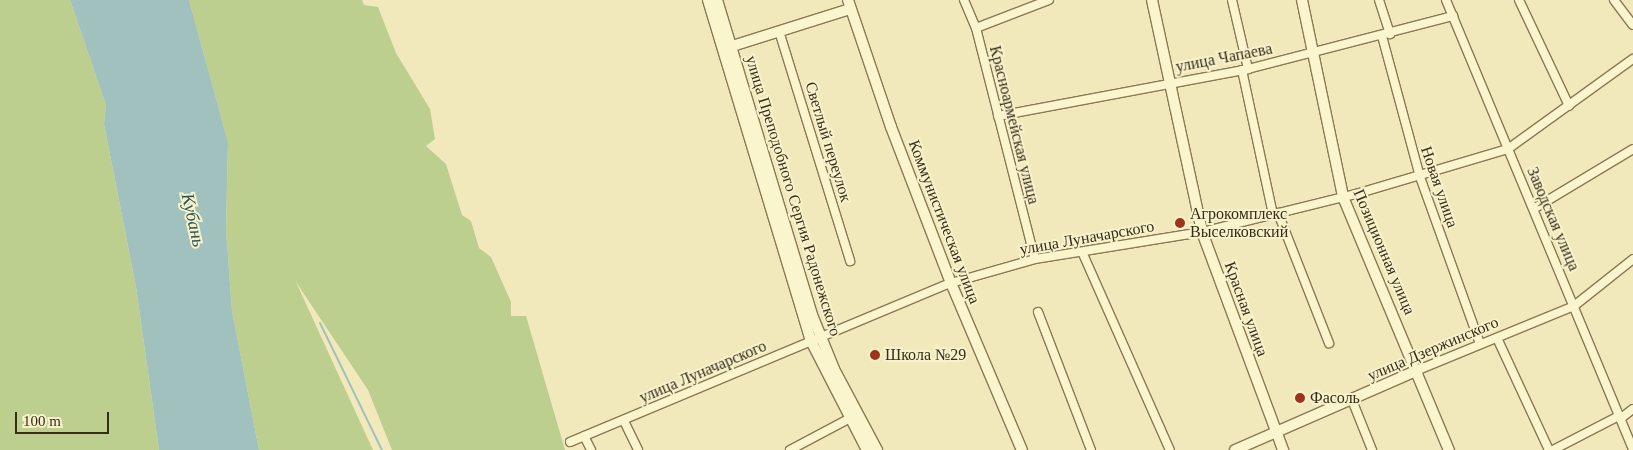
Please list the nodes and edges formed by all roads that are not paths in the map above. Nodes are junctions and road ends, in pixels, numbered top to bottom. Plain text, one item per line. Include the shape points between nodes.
1 (708, 0) edge
2 (717, 0) edge
3 (964, 0) edge
4 (1049, 0) edge
5 (1152, 0) edge
6 (1232, 0) edge
7 (1302, 0) edge
8 (1379, 0) edge
9 (1446, 0) edge
10 (1519, 0) edge
11 (1614, 0) edge
12 (849, 5) edge
13 (1453, 16) junction
14 (1633, 25) edge
15 (976, 28) junction
16 (779, 31) junction
17 (1390, 34) junction
18 (1382, 36) junction
19 (727, 48) junction
20 (1315, 53) junction
21 (1633, 59) edge
22 (1245, 69) junction
23 (1172, 83) junction
24 (1569, 106) junction
25 (998, 116) junction
26 (1633, 149) edge
27 (1508, 150) junction
28 (1420, 177) junction
29 (1343, 197) junction
30 (1535, 208) junction
31 (1276, 213) junction
32 (1202, 232) junction
33 (1083, 254) junction
34 (1035, 259) junction
35 (1633, 259) edge
36 (850, 261) dead end
37 (951, 283) junction
38 (1574, 306) junction
39 (1038, 312) dead end
40 (1497, 338) junction
41 (816, 339) junction
42 (1329, 343) dead end
43 (1480, 344) junction
44 (1418, 370) junction
45 (1352, 400) junction
46 (1633, 409) edge
47 (854, 416) junction
48 (1619, 418) junction
49 (624, 421) junction
50 (1275, 432) junction
51 (584, 436) junction
52 (570, 442) dead end
53 (591, 450) edge
54 (638, 450) edge
55 (790, 450) edge
56 (867, 450) edge
57 (877, 450) edge
58 (1022, 450) edge
59 (1091, 450) edge
60 (1170, 450) edge
61 (1235, 450) edge
62 (1283, 450) edge
63 (1372, 450) edge
64 (1449, 450) edge
65 (1549, 450) edge
66 (1553, 450) edge
67 (1633, 450) edge

1 - 19 street, улица Преподобного Сергия Радонежского
2 - 19 street, улица Преподобного Сергия Радонежского
3 - 15 street, Красноармейская улица
4 - 15 street
5 - 23 street, Красная улица
6 - 22 street
7 - 20 street, Позиционная улица
8 - 17 street
9 - 13 street, Заводская улица
10 - 24 street
11 - 14 street
12 - 16 street
12 - 37 street, Коммунистическая улица
13 - 17 street, улица Чапаева
13 - 27 street, Заводская улица
15 - 25 street, Красноармейская улица
16 - 19 street
16 - 36 street, Светлый переулок
17 - 18 street, улица Чапаева
18 - 20 street, улица Чапаева
18 - 28 street, Новая улица
19 - 41 street, улица Преподобного Сергия Радонежского
20 - 22 street, улица Чапаева
20 - 29 street, Позиционная улица
21 - 24 street, улица Луначарского
22 - 23 street, улица Чапаева
22 - 31 street
23 - 25 street, улица Чапаева
23 - 32 street, Красная улица
24 - 27 street, улица Луначарского
25 - 34 street, Красноармейская улица
26 - 30 street
27 - 28 street, улица Луначарского
27 - 30 street, Заводская улица
28 - 29 street, улица Луначарского
28 - 43 street, Новая улица
29 - 31 street, улица Луначарского
29 - 44 street, Позиционная улица
30 - 38 street, Заводская улица
31 - 32 street, улица Луначарского
31 - 42 street
32 - 33 street, улица Луначарского
32 - 50 street, Красная улица
33 - 34 street, улица Луначарского
33 - 60 street
34 - 37 street, улица Луначарского
35 - 38 street, улица Дзержинского
37 - 41 street, улица Луначарского
37 - 58 street, Коммунистическая улица
38 - 40 street, улица Дзержинского
38 - 48 street, Заводская улица
39 - 59 street
40 - 43 street, улица Дзержинского
40 - 65 street
41 - 47 street, улица Преподобного Сергия Радонежского
41 - 49 street, улица Луначарского
43 - 44 street, улица Дзержинского
44 - 45 street, улица Дзержинского
44 - 64 street, Позиционная улица
45 - 50 street, улица Дзержинского
45 - 63 street
46 - 48 street
47 - 55 street
47 - 56 street, улица Преподобного Сергия Радонежского
47 - 57 street, улица Преподобного Сергия Радонежского
48 - 66 street
48 - 67 street, Заводская улица
49 - 51 street, улица Луначарского
49 - 54 street
50 - 61 street, улица Дзержинского
50 - 62 street, Красная улица
51 - 52 street, улица Луначарского
51 - 53 street

